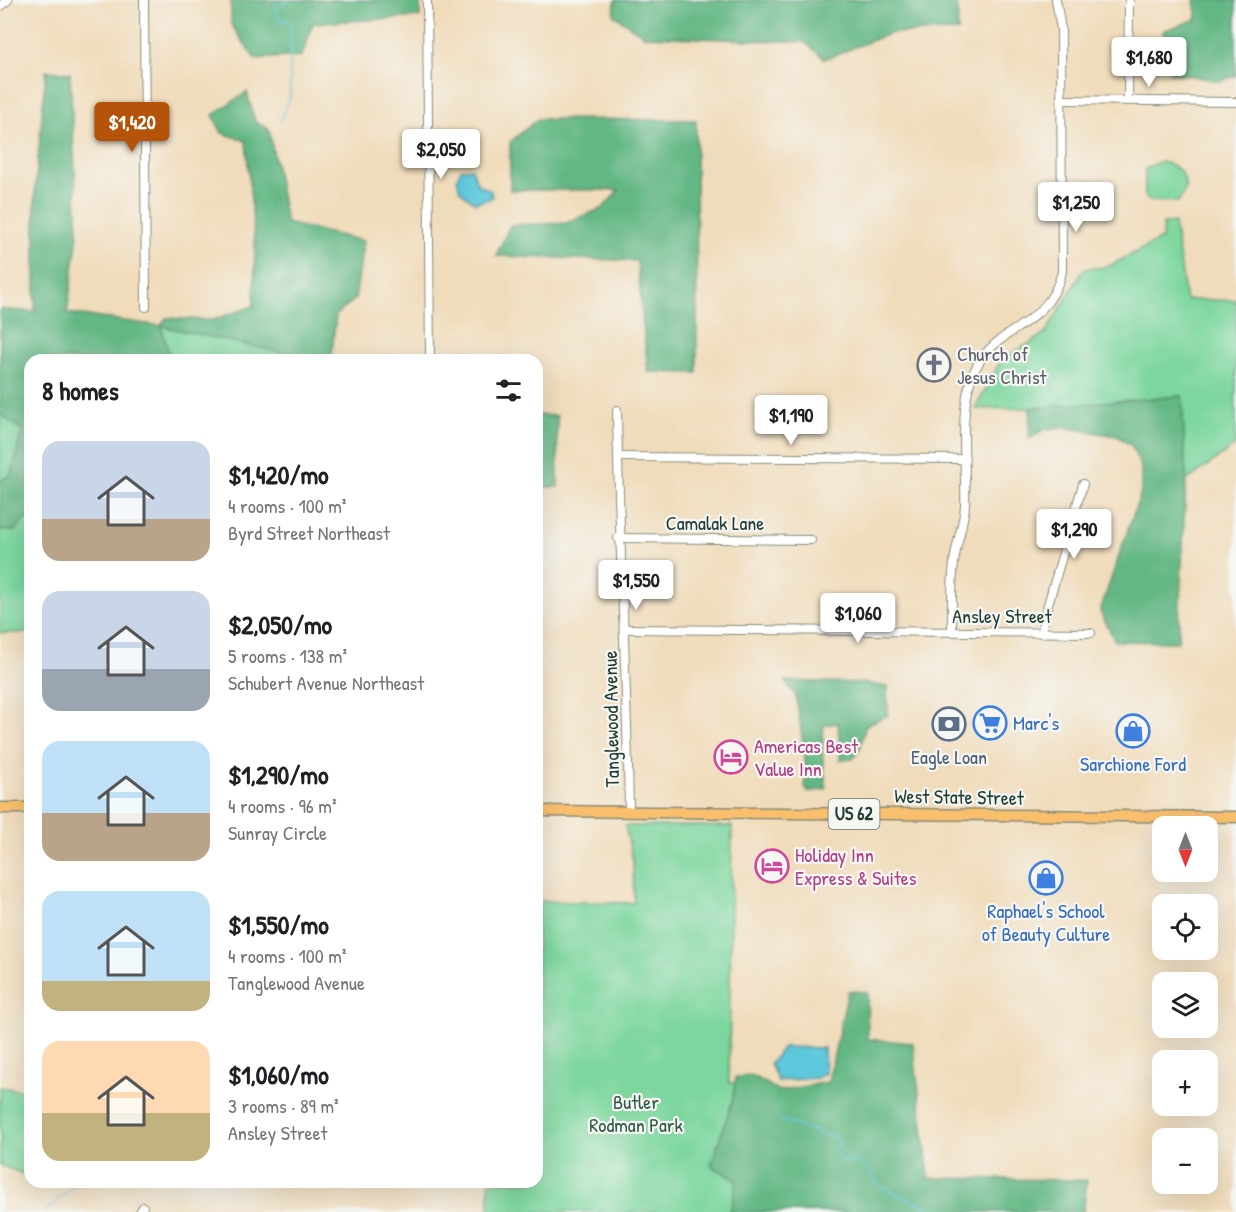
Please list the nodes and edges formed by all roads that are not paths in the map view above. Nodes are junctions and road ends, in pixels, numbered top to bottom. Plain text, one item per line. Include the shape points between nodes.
1 (8, 0) edge
2 (144, 0) edge
3 (427, 0) edge
4 (1056, 0) edge
5 (1129, 0) edge
6 (0, 6) edge
7 (1062, 100) junction
8 (1128, 101) junction
9 (1236, 102) edge
10 (147, 307) dead end
11 (430, 354) edge
12 (617, 410) dead end
13 (618, 457) junction
14 (965, 459) junction
15 (1083, 484) dead end
16 (618, 538) junction
17 (811, 540) dead end
18 (625, 629) junction
19 (952, 632) junction
20 (1042, 633) junction
21 (1091, 633) dead end
22 (0, 808) edge
23 (24, 808) edge
24 (543, 811) edge
25 (629, 812) junction
26 (1236, 817) edge

1 - 6 street
2 - 10 street
3 - 11 street
4 - 7 street via 1061,29
5 - 8 street
7 - 8 street
7 - 14 street via 1064,253 1060,276 1043,309 991,348 976,366 967,393
8 - 9 street
12 - 13 street, Tanglewood Avenue
13 - 14 street
13 - 16 street, Tanglewood Avenue
14 - 19 street via 964,514 953,573
15 - 20 street
16 - 17 street, Camalak Lane
16 - 18 street, Tanglewood Avenue
18 - 19 street, Ansley Street
18 - 25 street, Tanglewood Avenue
19 - 20 street, Ansley Street
20 - 21 street, Ansley Street
22 - 23 highway
24 - 25 highway, West State Street / US 62
25 - 26 highway, West State Street / US 62

